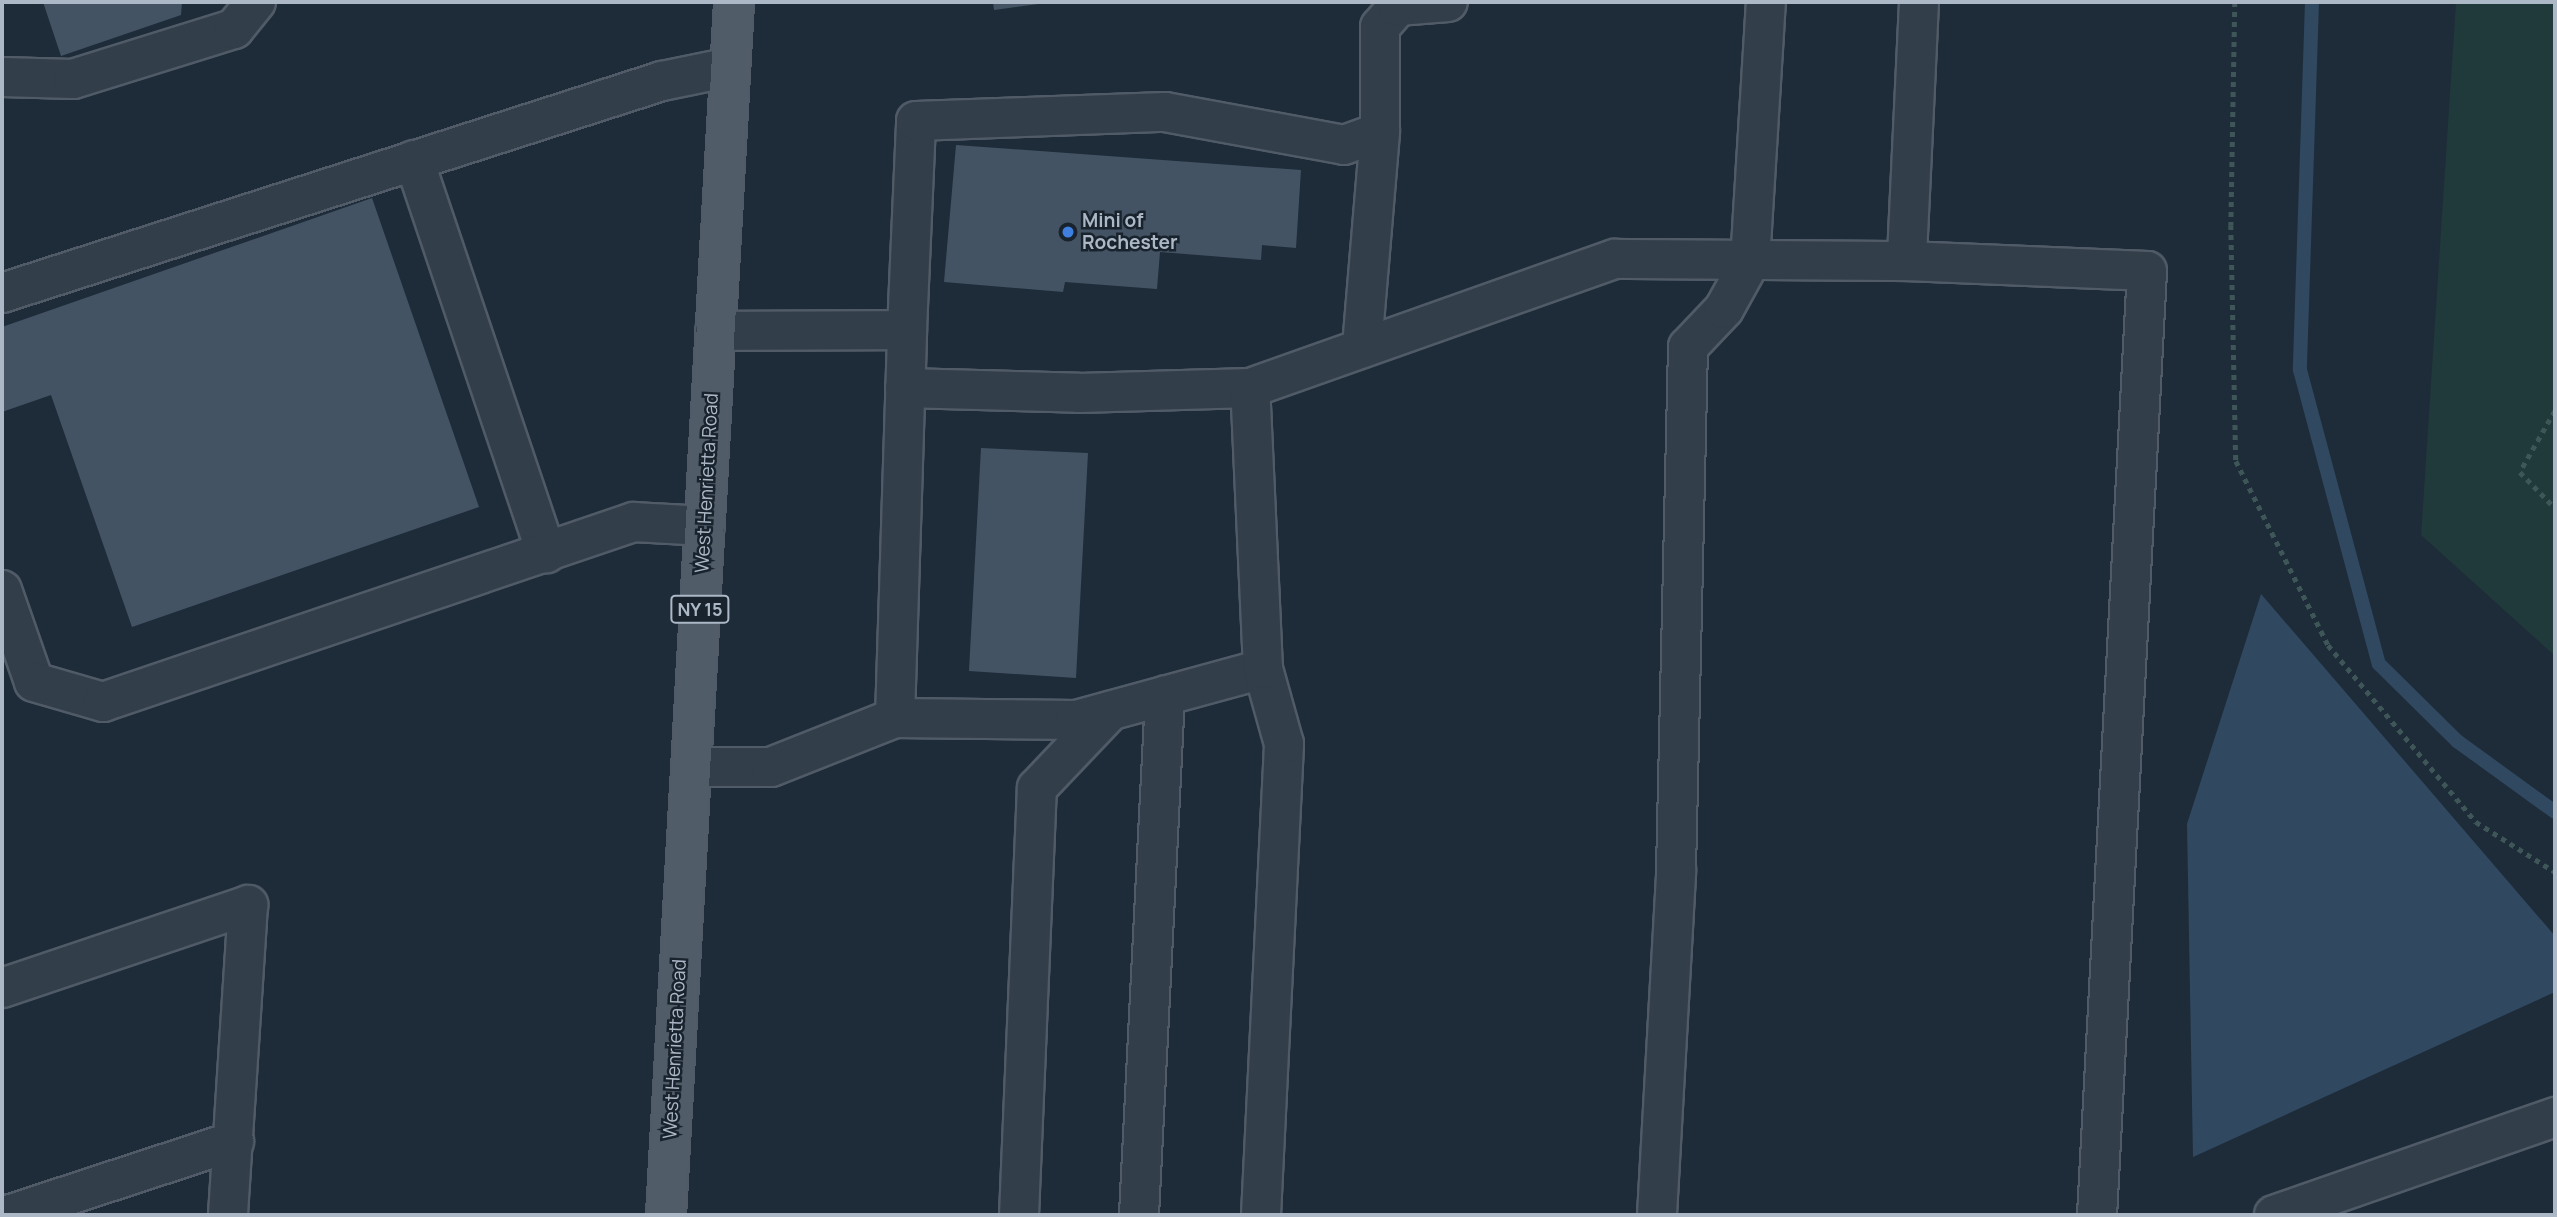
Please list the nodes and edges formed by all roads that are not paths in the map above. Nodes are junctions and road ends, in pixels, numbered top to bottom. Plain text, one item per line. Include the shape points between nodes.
1 (256, 2) edge
2 (734, 2) edge
3 (1448, 2) edge
4 (1766, 2) edge
5 (1919, 2) edge
6 (730, 67) junction
7 (2, 77) edge
8 (1380, 132) junction
9 (414, 160) junction
10 (1907, 261) junction
11 (1750, 262) junction
12 (2, 293) edge
13 (907, 330) junction
14 (715, 331) junction
15 (1362, 347) junction
16 (905, 388) junction
17 (1250, 388) junction
18 (705, 526) junction
19 (546, 552) junction
20 (2, 590) edge
21 (1263, 669) junction
22 (1165, 696) junction
23 (1110, 711) junction
24 (895, 718) junction
25 (691, 767) junction
26 (2, 988) edge
27 (2555, 1117) edge
28 (234, 1142) junction
29 (8, 1215) edge
30 (228, 1215) edge
31 (666, 1215) edge
32 (1019, 1215) edge
33 (1139, 1215) edge
34 (1261, 1215) edge
35 (1657, 1215) edge
36 (2097, 1215) edge
37 (2274, 1215) edge

1 - 7 lane via 234,29 73,79
2 - 6 main road, West Henrietta Road / NY 15
3 - 8 lane via 1398,6 1380,27
4 - 11 lane
5 - 10 lane
6 - 9 lane via 662,81
6 - 14 main road, West Henrietta Road / NY 15
8 - 13 lane via 1344,145 1165,112 1130,111 916,121
8 - 15 lane
9 - 12 lane
9 - 19 lane
10 - 11 lane
10 - 36 lane via 2147,271
11 - 15 lane via 1615,259
11 - 35 lane via 1724,309 1688,347 1677,857
13 - 14 lane
13 - 16 lane
14 - 18 main road, West Henrietta Road / NY 15
15 - 17 lane
16 - 17 lane via 1079,393
16 - 24 lane
17 - 21 lane
18 - 19 lane via 634,522
18 - 25 main road, West Henrietta Road / NY 15
19 - 20 lane via 103,702 34,682
21 - 22 lane
21 - 34 lane via 1284,744
22 - 23 lane
22 - 33 lane
23 - 24 lane via 1076,720
23 - 32 lane via 1037,788
24 - 25 lane via 771,767
25 - 31 main road, West Henrietta Road / NY 15
26 - 28 lane via 248,905
27 - 37 lane
28 - 29 lane
28 - 30 lane

